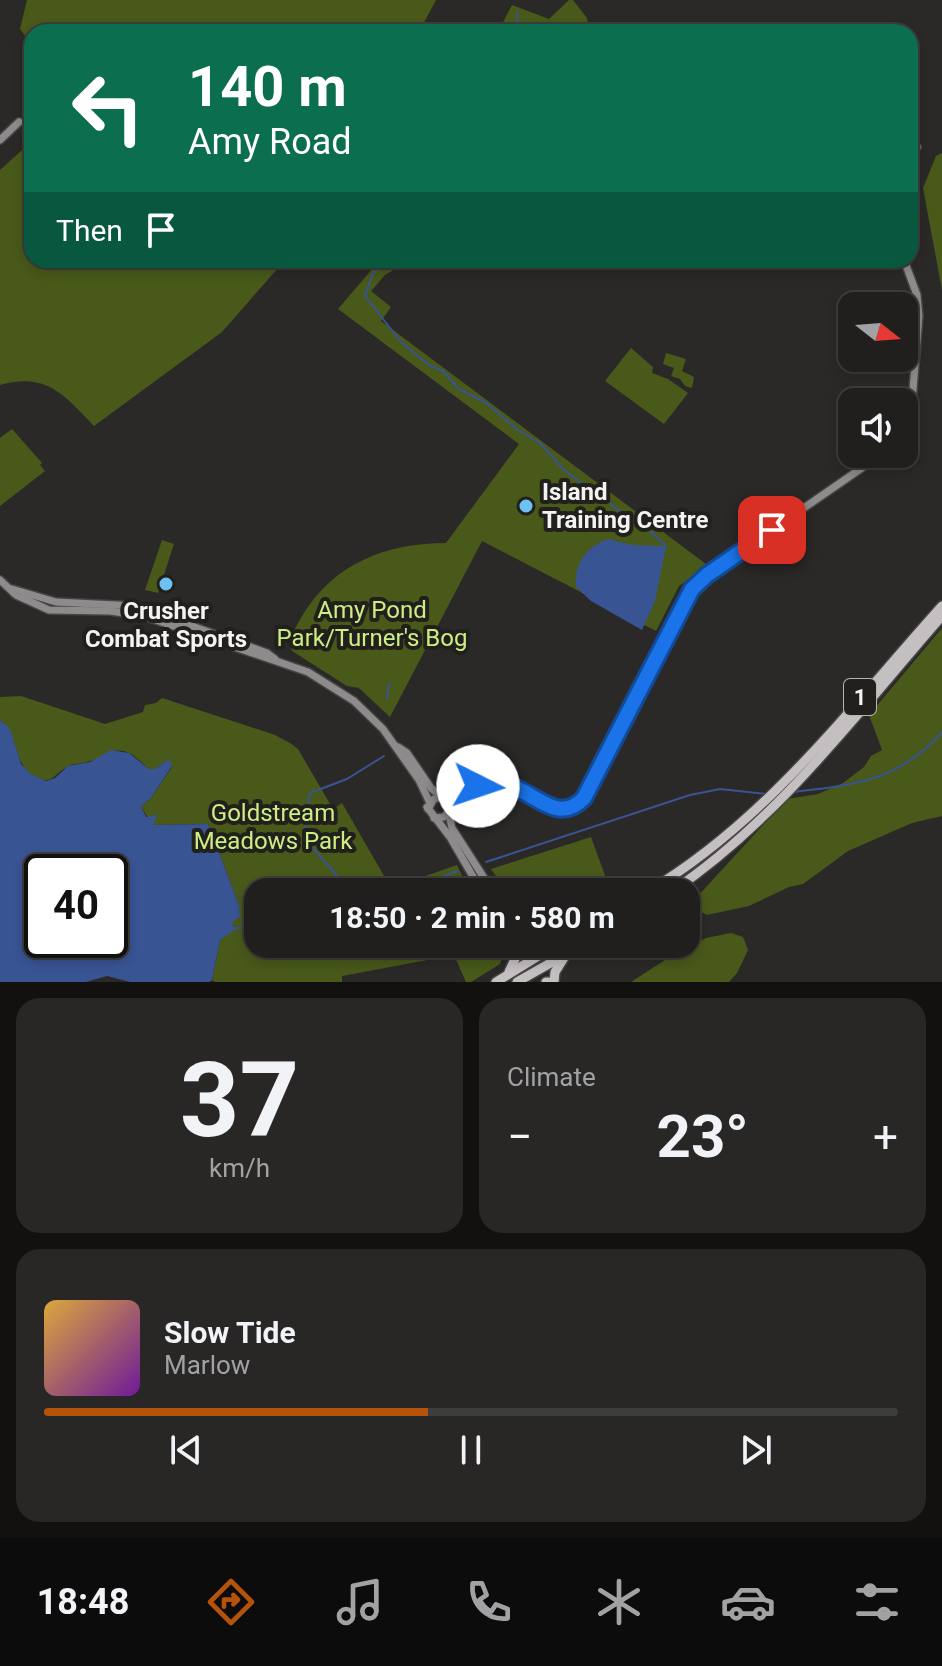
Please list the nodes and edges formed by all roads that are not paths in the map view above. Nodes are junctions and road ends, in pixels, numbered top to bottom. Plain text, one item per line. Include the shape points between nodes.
1 (19, 122) dead end
2 (0, 140) edge
3 (907, 268) edge
4 (913, 388) edge
5 (862, 468) edge
6 (0, 580) edge
7 (942, 606) edge
8 (942, 616) edge
9 (878, 689) junction
10 (398, 747) junction
11 (478, 786) junction
12 (779, 789) junction
13 (441, 798) junction
14 (430, 809) junction
15 (450, 809) junction
16 (474, 878) edge
17 (484, 878) edge
18 (669, 878) edge
19 (689, 878) edge
20 (514, 958) edge
21 (527, 958) edge
22 (529, 958) edge
23 (535, 958) edge
24 (556, 958) edge
25 (564, 958) edge
26 (530, 961) junction
27 (537, 971) junction
28 (506, 976) junction
29 (496, 982) edge
30 (517, 982) edge
31 (546, 982) edge
32 (554, 982) edge

1 - 2 main road
3 - 4 main road via 919,316
5 - 11 main road via 692,589 577,805 558,809 503,784
6 - 10 main road via 56,602 136,606 267,653 345,695
7 - 12 highway, 1
8 - 9 highway, 1
9 - 12 highway
9 - 19 highway, 1 via 778,801
10 - 13 main road
10 - 14 main road
11 - 13 main road
11 - 15 main road
12 - 18 highway, 1 via 702,857
13 - 14 main road
13 - 15 main road
14 - 15 main road via 442,818
14 - 16 main road
15 - 17 main road via 450,824
20 - 28 highway
21 - 26 main road
22 - 26 main road
23 - 26 highway
24 - 27 highway
25 - 32 highway
26 - 27 main road
26 - 28 highway
27 - 30 highway
28 - 29 highway
31 - 32 highway

